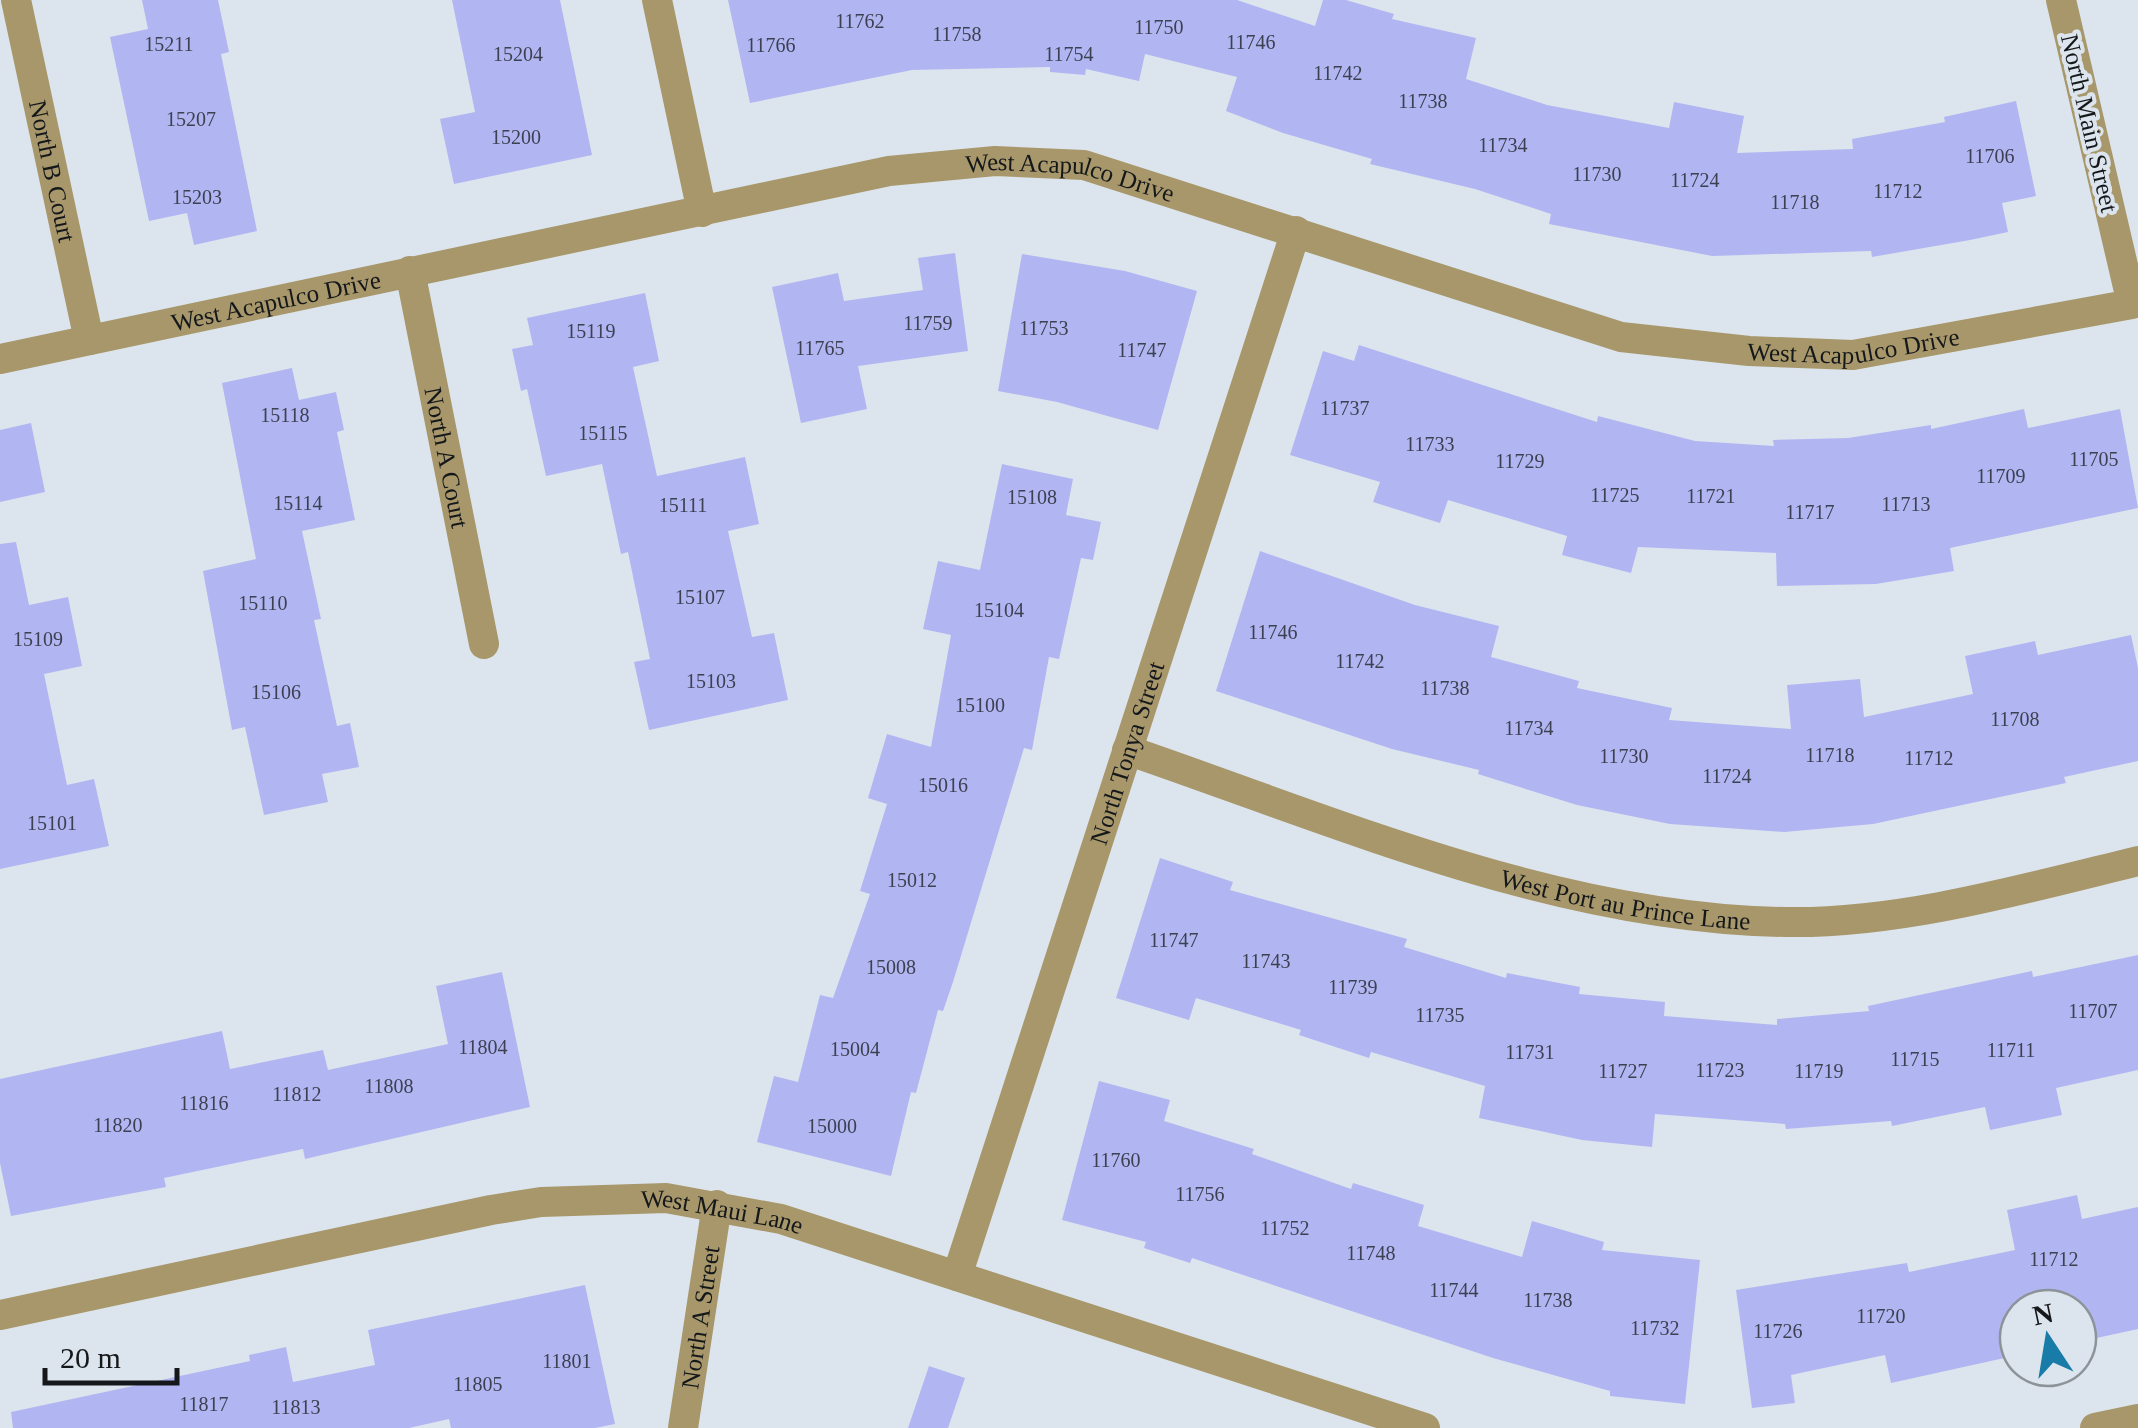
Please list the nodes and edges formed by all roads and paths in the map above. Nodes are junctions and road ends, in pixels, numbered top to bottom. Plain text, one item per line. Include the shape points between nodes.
1 (16, 0) edge
2 (657, 0) edge
3 (2061, 0) edge
4 (702, 212) junction
5 (1296, 231) junction
6 (410, 272) junction
7 (2132, 304) joint
8 (90, 340) junction
9 (0, 359) edge
10 (484, 644) dead end
11 (1128, 750) junction
12 (2138, 861) edge
13 (717, 1204) junction
14 (957, 1276) junction
15 (0, 1316) edge
16 (2138, 1419) edge
17 (684, 1428) edge
18 (1426, 1428) edge
19 (2095, 1428) edge

1 - 8 street, North B Court
2 - 4 street
3 - 7 street, North Main Street
4 - 5 street, West Acapulco Drive via 889,171 995,161 1084,165
4 - 6 street, West Acapulco Drive
5 - 7 street, West Acapulco Drive via 1621,338 1749,351 1853,355
5 - 11 street, North Tonya Street
6 - 8 street, West Acapulco Drive
6 - 10 street, North A Court
8 - 9 street, West Acapulco Drive
11 - 12 street, West Port au Prince Lane via 1471,868 1674,916 1790,922 1912,910
11 - 14 street, North Tonya Street
13 - 14 street, West Maui Lane
13 - 15 street, West Maui Lane via 666,1198 541,1202
13 - 17 street, North A Street
14 - 18 street, West Maui Lane
16 - 19 street

